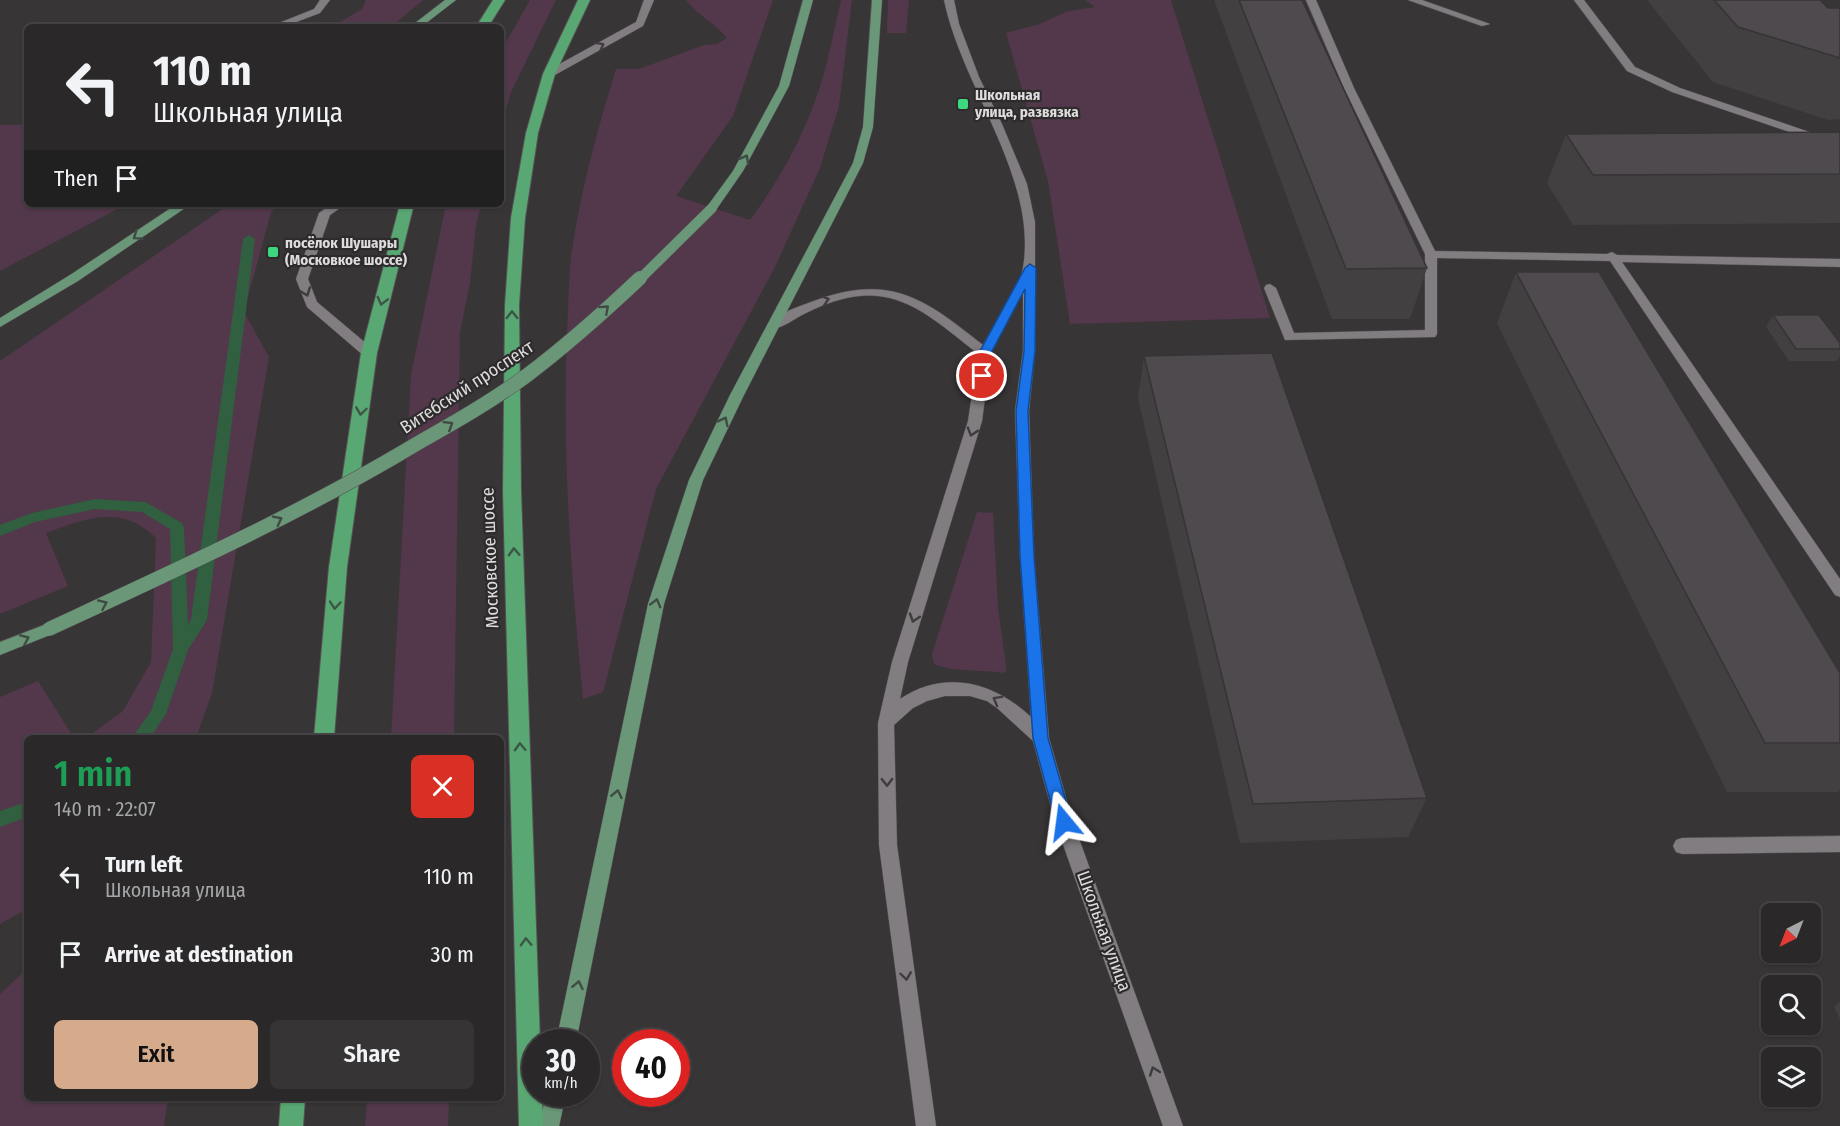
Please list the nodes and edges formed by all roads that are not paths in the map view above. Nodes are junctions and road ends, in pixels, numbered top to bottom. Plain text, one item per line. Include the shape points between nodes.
1 (326, 0) edge
2 (451, 0) edge
3 (499, 0) edge
4 (584, 0) edge
5 (649, 0) edge
6 (808, 0) edge
7 (877, 0) edge
8 (949, 0) edge
9 (1311, 0) edge
10 (1413, 0) edge
11 (1579, 0) edge
12 (282, 24) edge
13 (419, 24) edge
14 (484, 24) edge
15 (1485, 24) dead end
16 (549, 74) junction
17 (1840, 140) edge
18 (180, 207) edge
19 (335, 207) edge
20 (406, 207) edge
21 (1431, 254) junction
22 (1612, 256) junction
23 (1840, 262) edge
24 (1030, 268) junction
25 (1270, 288) dead end
26 (0, 323) edge
27 (773, 325) junction
28 (369, 353) junction
29 (985, 353) junction
30 (1838, 583) edge
31 (0, 649) edge
32 (886, 723) junction
33 (324, 735) edge
34 (1041, 738) junction
35 (1840, 844) edge
36 (1682, 846) dead end
37 (569, 1029) edge
38 (293, 1101) edge
39 (553, 1107) edge
40 (291, 1126) edge
41 (531, 1126) edge
42 (549, 1126) edge
43 (926, 1126) edge
44 (1173, 1126) edge

1 - 12 street via 317,11
2 - 13 main road
3 - 14 highway
4 - 16 highway, Московское шоссе
16 -> 5 street via 640,24
31 -> 6 main road, Витебский проспект, bridge via 276,522 369,472 525,376 578,334 712,208 738,171 784,86
7 - 27 main road via 868,127 858,163
8 - 24 street, Школьная улица via 970,68 1021,184 1029,222
9 - 21 street via 1349,88
10 - 15 street
11 - 17 street via 1631,69 1676,90 1823,140
41 -> 16 highway, Московское шоссе via 512,491 512,305 518,219 532,133
18 -> 26 main road
19 -> 28 street via 325,213 302,279 311,304
20 -> 28 highway
21 - 22 street
21 - 25 street via 1431,333 1289,337
22 - 23 street
22 - 30 street
24 - 29 street, Школьная улица
24 - 34 street, Школьная улица via 1029,351 1022,411 1027,556
27 -> 29 street via 832,297 887,295 918,303
37 -> 27 main road via 656,604 696,480
28 -> 33 highway via 338,567
29 -> 32 street, Школьная улица via 975,421 900,662
34 -> 32 street via 1001,701 955,688 930,692 908,702
32 -> 43 street, Школьная улица via 888,845
44 -> 34 street, Школьная улица via 1064,822
35 - 36 street
38 - 40 highway
39 - 42 main road

